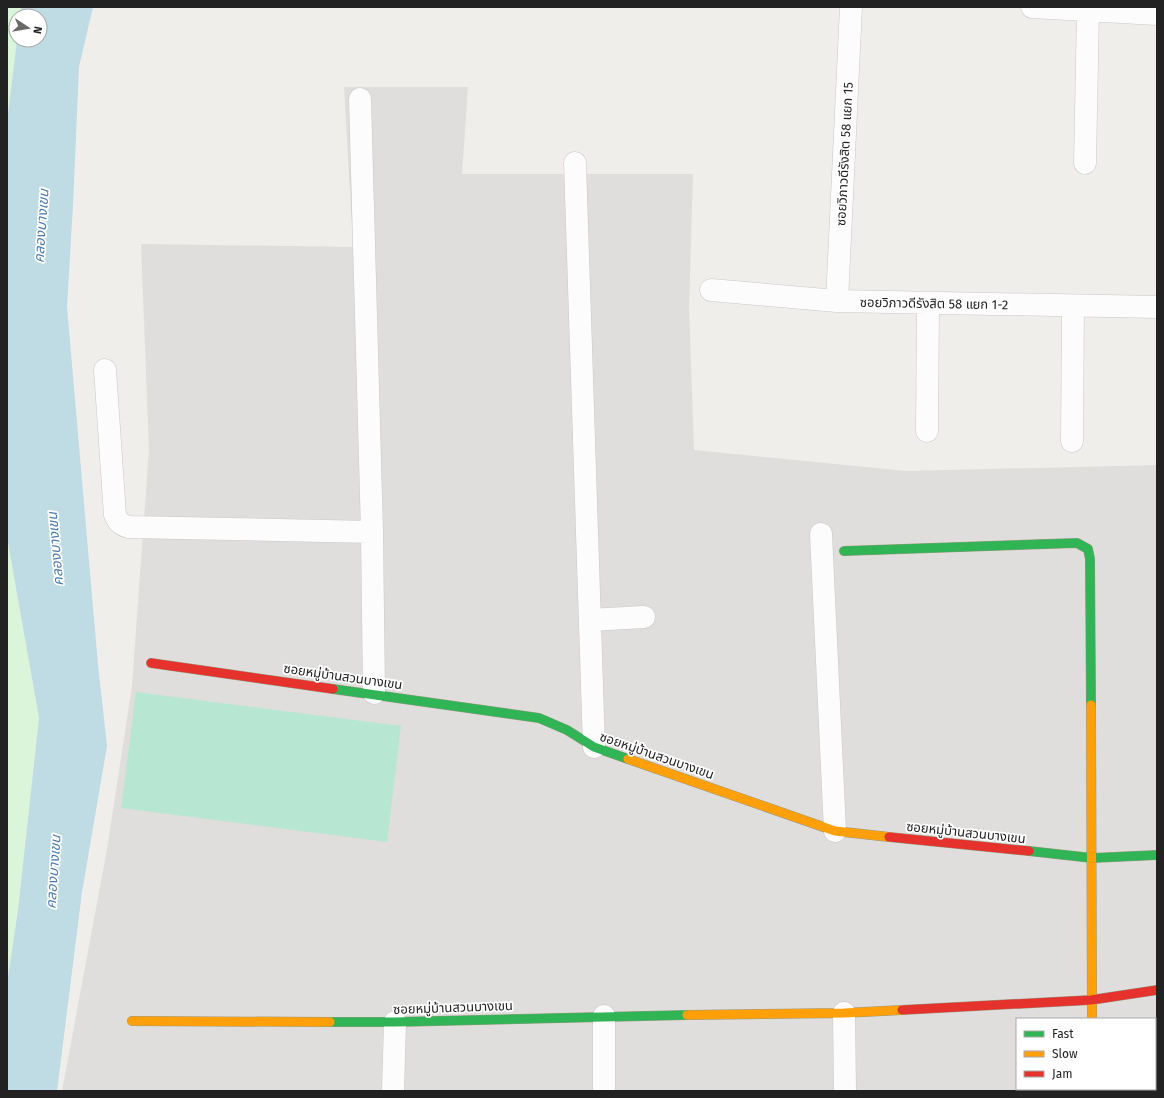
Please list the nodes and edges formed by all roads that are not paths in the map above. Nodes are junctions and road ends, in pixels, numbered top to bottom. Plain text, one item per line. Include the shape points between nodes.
1 (851, 7) edge
2 (1032, 7) edge
3 (1088, 11) junction
4 (1157, 14) edge
5 (360, 99) dead end
6 (575, 163) dead end
7 (1085, 163) dead end
8 (711, 290) dead end
9 (837, 301) junction
10 (928, 303) junction
11 (1073, 306) junction
12 (1157, 307) edge
13 (105, 370) dead end
14 (927, 431) dead end
15 (1072, 441) dead end
16 (372, 532) junction
17 (821, 534) dead end
18 (844, 551) dead end
19 (644, 617) dead end
20 (590, 620) junction
21 (151, 663) dead end
22 (374, 694) junction
23 (594, 747) junction
24 (835, 831) junction
25 (1157, 855) edge
26 (1092, 858) junction
27 (1157, 990) edge
28 (1091, 1000) junction
29 (844, 1012) junction
30 (604, 1016) junction
31 (1092, 1018) edge
32 (132, 1021) dead end
33 (395, 1022) junction
34 (393, 1091) edge
35 (604, 1091) edge
36 (845, 1091) edge

1 - 9 street, ซอยวิภาวดีรังสิต 58 แยก 15
2 - 3 street
3 - 4 street
3 - 7 street
5 - 16 street
6 - 20 street
8 - 9 street, ซอยวิภาวดีรังสิต 58 แยก 1-2
9 - 10 street, ซอยวิภาวดีรังสิต 58 แยก 1-2
10 - 11 street, ซอยวิภาวดีรังสิต 58 แยก 1-2
10 - 14 street
11 - 12 street, ซอยวิภาวดีรังสิต 58 แยก 1-2
11 - 15 street
13 - 16 street via 115,515 118,522 129,527
16 - 22 street
17 - 24 street
18 - 26 street via 1077,543 1088,549
19 - 20 street
20 - 23 street
21 - 22 street, ซอยหมู่บ้านสวนบางเขน
22 - 23 street, ซอยหมู่บ้านสวนบางเขน via 539,718 567,730
23 - 24 street, ซอยหมู่บ้านสวนบางเขน
24 - 26 street, ซอยหมู่บ้านสวนบางเขน
25 - 26 street, ซอยหมู่บ้านสวนบางเขน
26 - 28 street
27 - 28 street, ซอยหมู่บ้านสวนบางเขน
28 - 29 street, ซอยหมู่บ้านสวนบางเขน
28 - 31 street
29 - 30 street, ซอยหมู่บ้านสวนบางเขน
29 - 36 street
30 - 33 street, ซอยหมู่บ้านสวนบางเขน
30 - 35 street
32 - 33 street, ซอยหมู่บ้านสวนบางเขน
33 - 34 street

